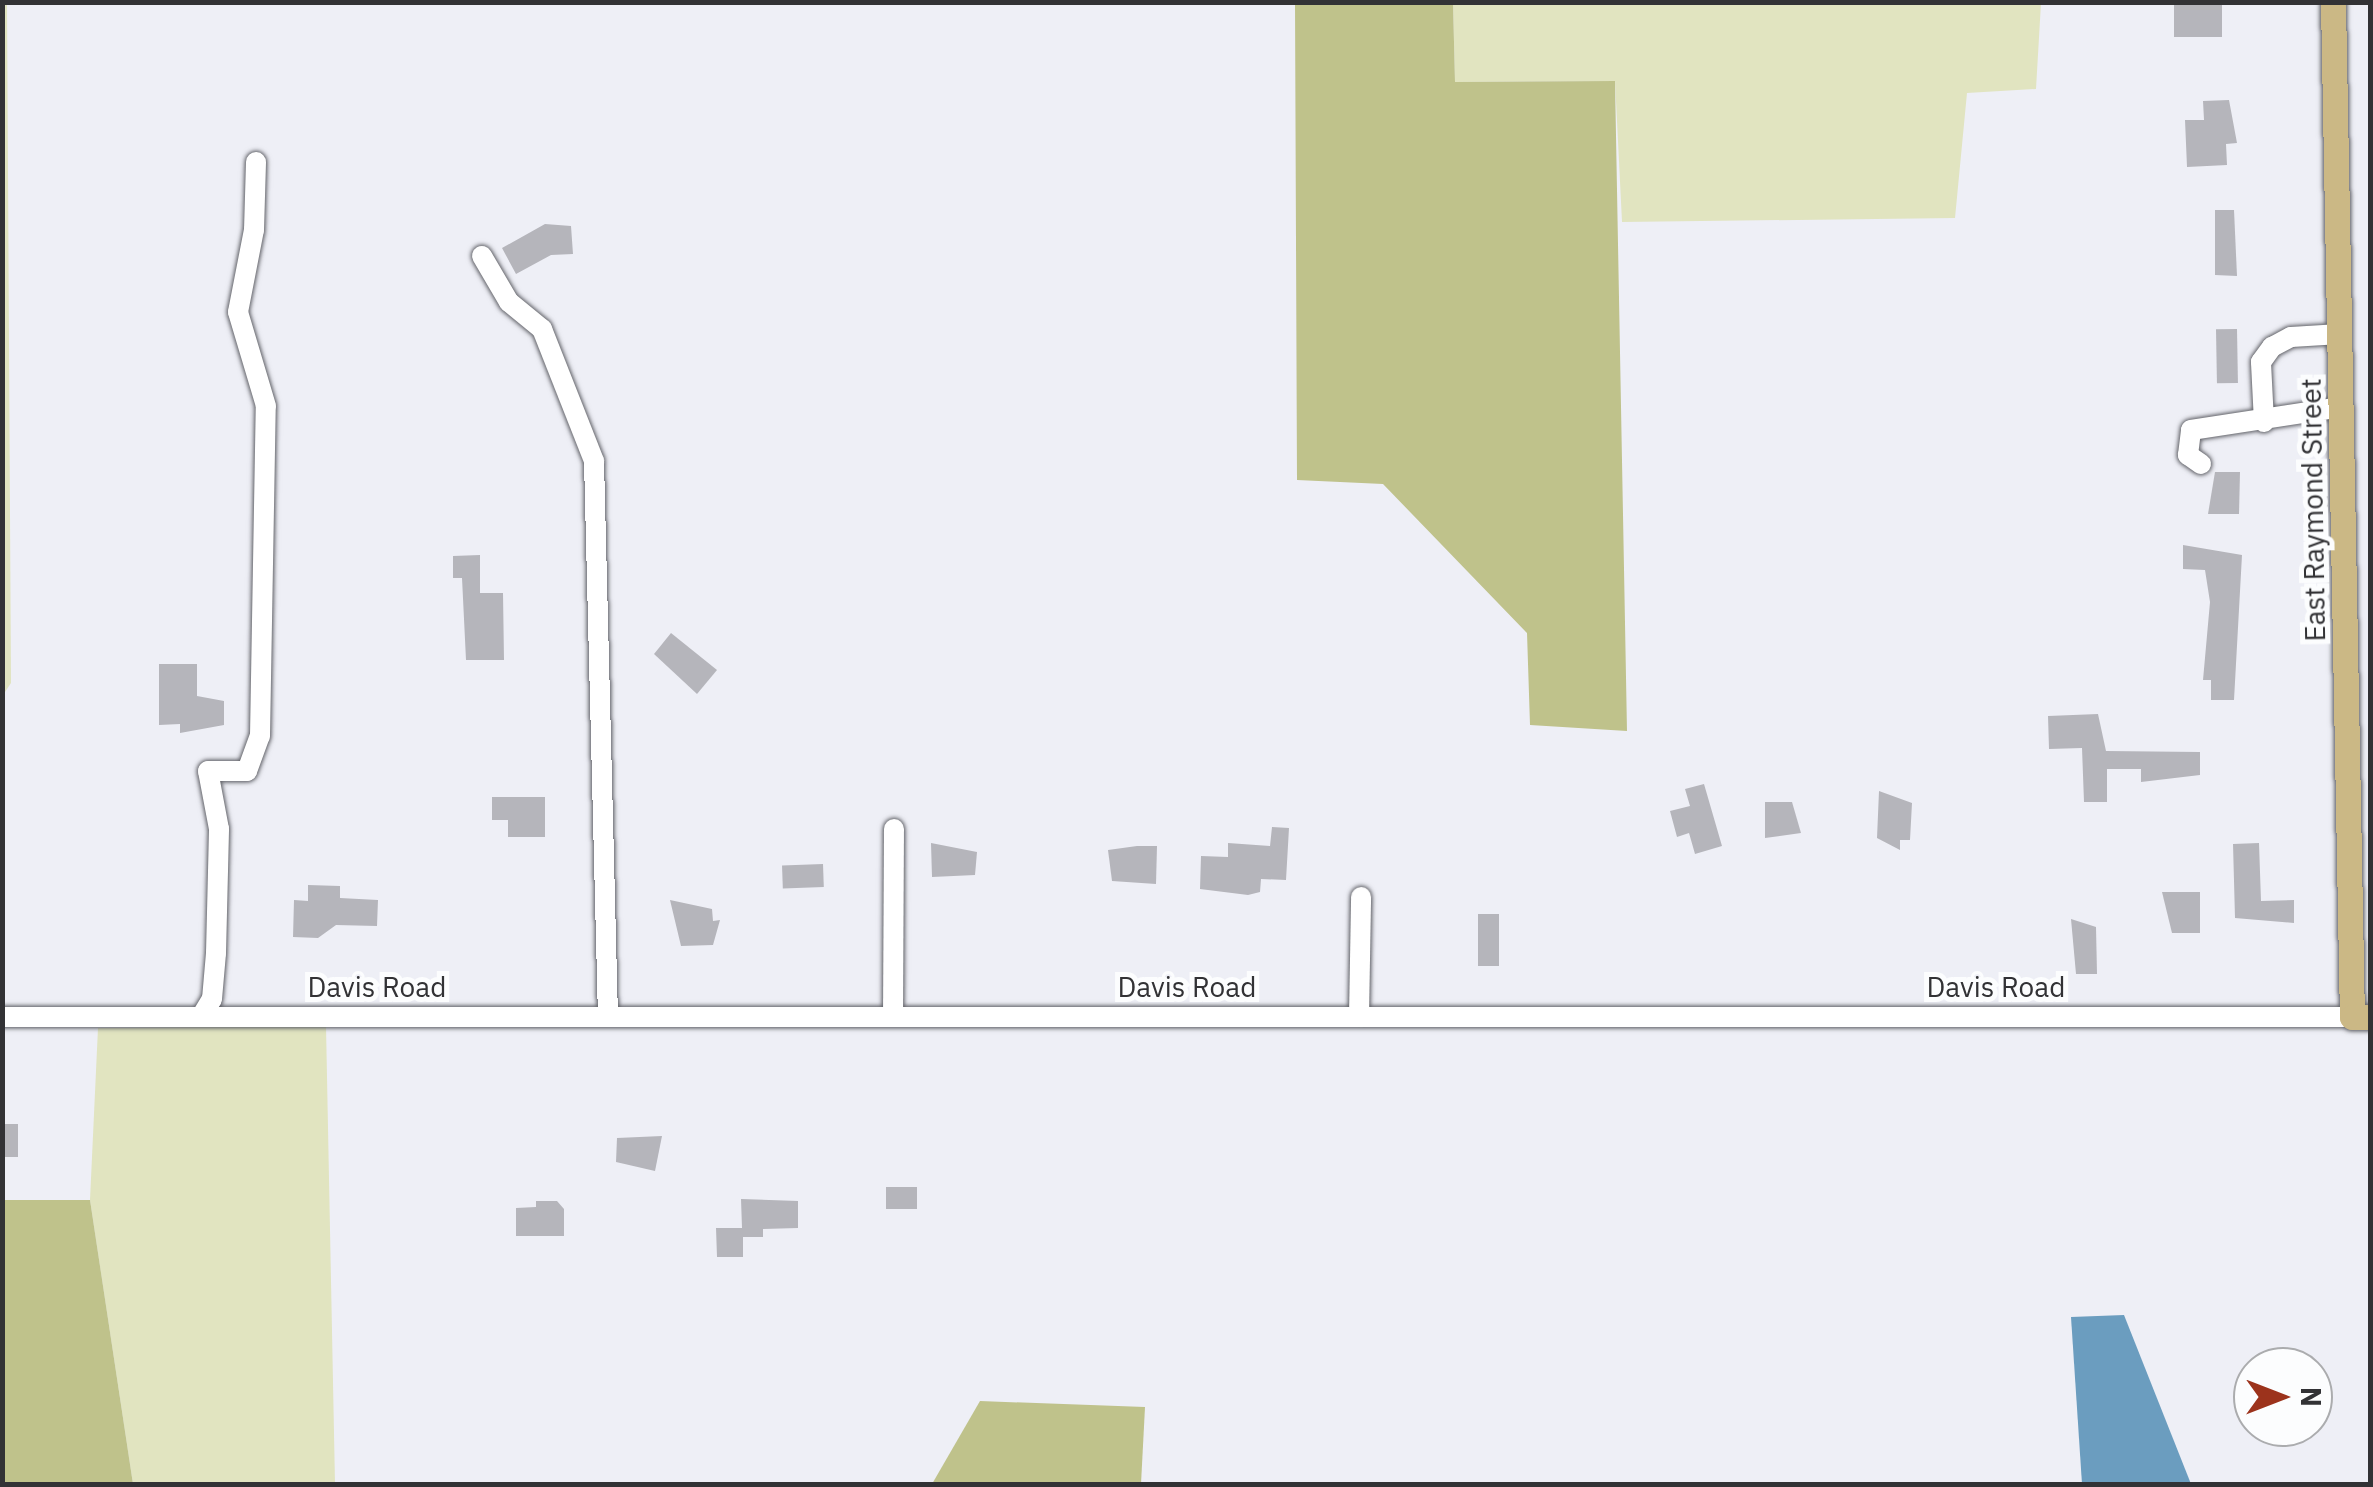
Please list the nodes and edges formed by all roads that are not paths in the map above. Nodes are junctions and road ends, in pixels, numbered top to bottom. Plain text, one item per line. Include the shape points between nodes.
1 (2333, 2) edge
2 (256, 162) dead end
3 (482, 256) dead end
4 (2340, 334) junction
5 (2341, 408) junction
6 (2264, 422) junction
7 (2201, 464) dead end
8 (894, 829) dead end
9 (1361, 897) dead end
10 (2, 1017) edge
11 (202, 1017) junction
12 (608, 1017) junction
13 (893, 1017) junction
14 (1360, 1017) junction
15 (2361, 1017) edge

1 - 4 main road, East Raymond Street
2 - 11 street via 254,230 238,312 266,406 260,736 247,772 208,771 219,829 216,953 212,999
3 - 12 street via 508,302 542,328 594,461
4 - 5 main road, East Raymond Street
4 - 6 street via 2291,337 2272,347 2261,362
5 - 6 street
5 - 15 main road, East Raymond Street
6 - 7 street via 2191,430 2188,455
8 - 13 street
9 - 14 street
10 - 11 street, Davis Road
11 - 12 street, Davis Road
12 - 13 street, Davis Road
13 - 14 street, Davis Road
14 - 15 street, Davis Road

